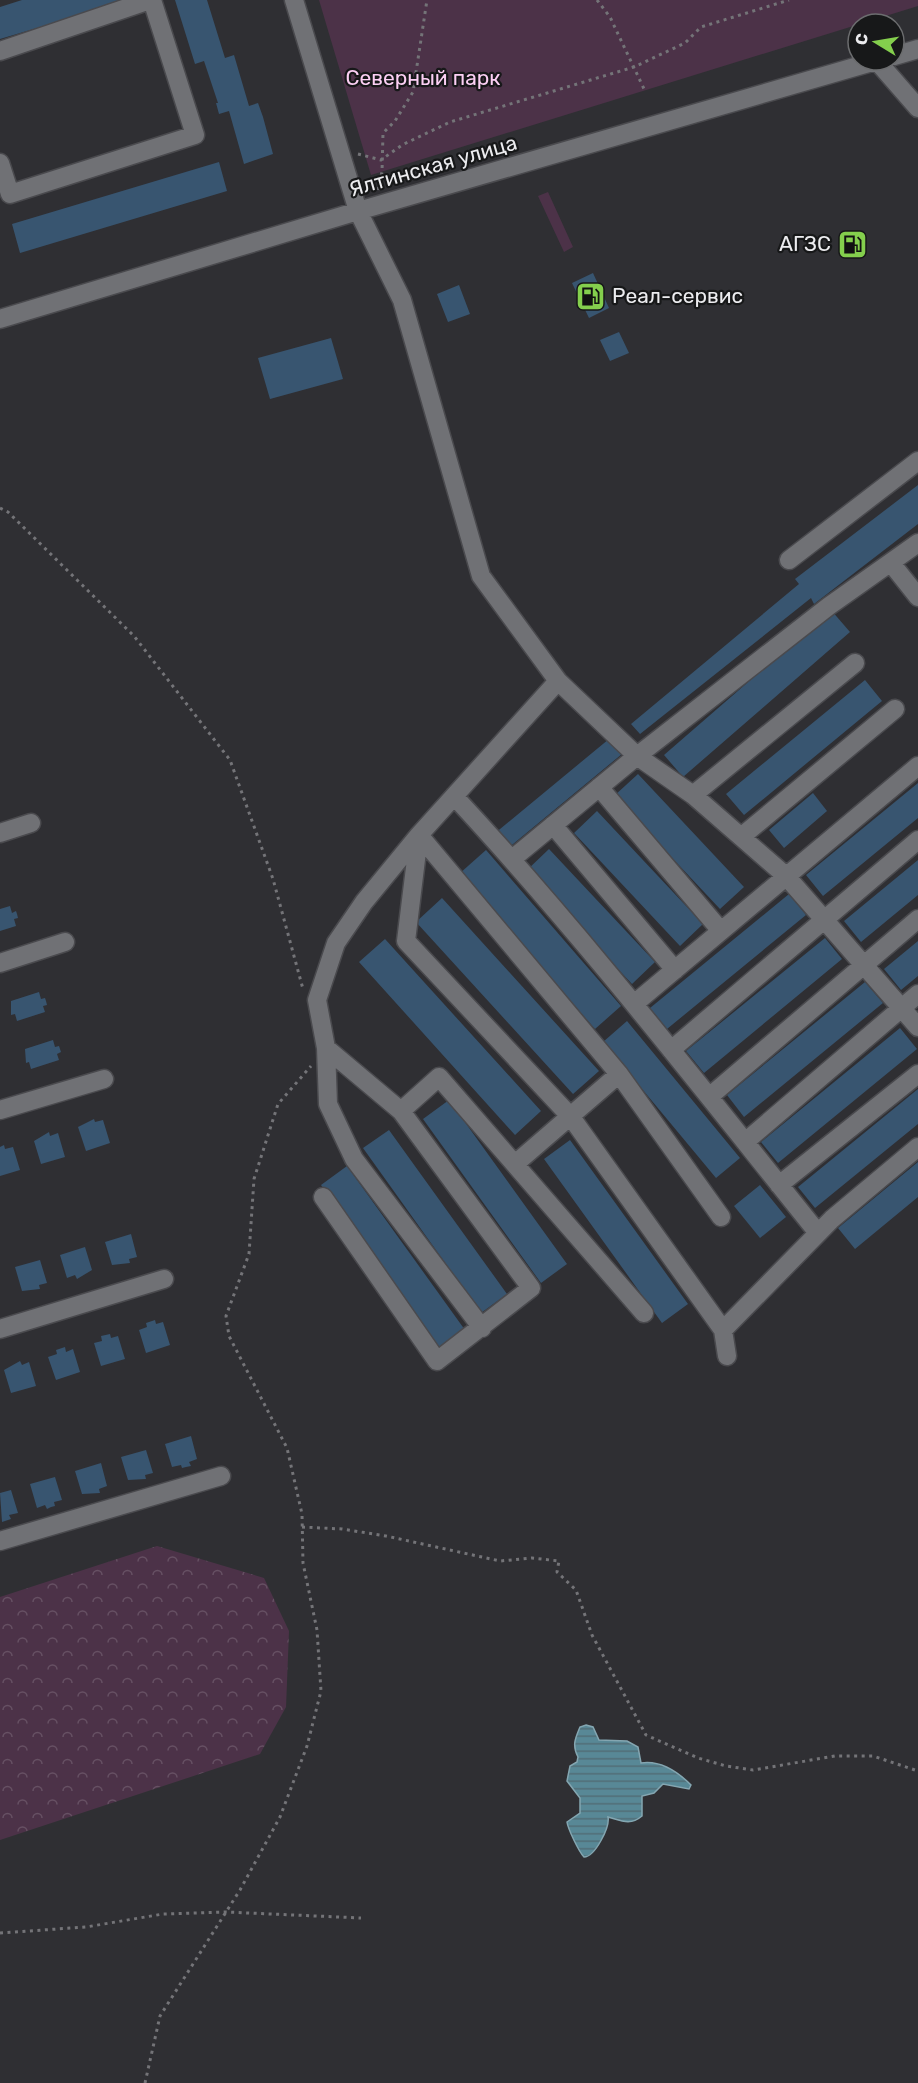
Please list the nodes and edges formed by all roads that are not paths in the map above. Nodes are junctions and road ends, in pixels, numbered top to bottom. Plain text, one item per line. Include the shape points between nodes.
1 (151, 0) edge
2 (294, 0) edge
3 (0, 51) edge
4 (846, 69) edge
5 (888, 72) edge
6 (918, 108) edge
7 (0, 163) edge
8 (358, 211) junction
9 (0, 319) edge
10 (918, 461) edge
11 (918, 543) edge
12 (789, 560) dead end
13 (891, 563) junction
14 (918, 597) edge
15 (855, 663) dead end
16 (558, 681) junction
17 (895, 709) dead end
18 (637, 756) junction
19 (918, 766) edge
20 (598, 787) junction
21 (693, 795) junction
22 (454, 796) junction
23 (31, 823) dead end
24 (553, 825) junction
25 (0, 832) edge
26 (418, 835) junction
27 (741, 837) junction
28 (918, 840) edge
29 (512, 859) junction
30 (786, 876) junction
31 (918, 919) edge
32 (824, 920) junction
33 (721, 931) junction
34 (65, 942) dead end
35 (0, 963) edge
36 (864, 964) junction
37 (675, 970) junction
38 (918, 994) edge
39 (634, 1004) junction
40 (901, 1008) junction
41 (918, 1027) edge
42 (326, 1048) junction
43 (671, 1050) junction
44 (619, 1074) junction
45 (918, 1074) edge
46 (104, 1080) dead end
47 (708, 1097) junction
48 (0, 1110) edge
49 (401, 1111) junction
50 (571, 1116) junction
51 (745, 1142) junction
52 (918, 1147) edge
53 (515, 1164) junction
54 (779, 1185) junction
55 (323, 1197) dead end
56 (722, 1217) dead end
57 (818, 1233) junction
58 (164, 1279) dead end
59 (644, 1313) dead end
60 (482, 1328) junction
61 (0, 1329) edge
62 (723, 1330) junction
63 (727, 1356) dead end
64 (221, 1476) dead end
65 (0, 1540) edge

1 - 3 street
1 - 7 street via 195,135 10,194
2 - 8 street
4 - 8 street, Ялтинская улица
5 - 6 street
8 - 9 street, Ялтинская улица
8 - 16 street via 402,300 480,576
10 - 12 street
11 - 13 street
13 - 14 street
13 - 18 street via 829,606
15 - 21 street
16 - 18 street
16 - 22 street
17 - 27 street
18 - 20 street
18 - 21 street
19 - 30 street
20 - 24 street
20 - 33 street
21 - 27 street
22 - 26 street
22 - 29 street
23 - 25 street
24 - 29 street
24 - 37 street
26 - 42 street via 336,942 317,1000
26 - 44 street
26 - 50 street via 406,941
27 - 30 street
28 - 32 street
29 - 39 street
30 - 32 street
30 - 33 street
31 - 36 street
32 - 36 street
32 - 43 street
33 - 37 street
34 - 35 street
36 - 40 street
36 - 47 street
37 - 39 street
38 - 40 street
39 - 43 street
40 - 41 street
40 - 51 street
42 - 49 street
42 - 60 street via 328,1104 354,1159
43 - 47 street
44 - 50 street
44 - 56 street
45 - 54 street
46 - 48 street
47 - 51 street
49 - 53 street via 439,1077
49 - 60 street via 531,1288
50 - 53 street
50 - 62 street
51 - 54 street
52 - 57 street
53 - 59 street
54 - 57 street
55 - 60 street via 437,1361
57 - 62 street
58 - 61 street
62 - 63 street
64 - 65 street

